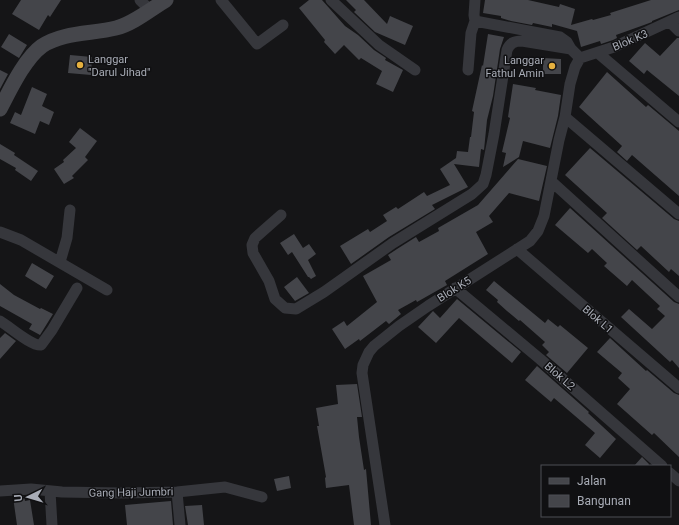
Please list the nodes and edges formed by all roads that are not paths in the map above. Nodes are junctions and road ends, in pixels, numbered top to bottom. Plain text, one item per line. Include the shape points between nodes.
1 (166, 0) edge
2 (221, 0) edge
3 (330, 0) edge
4 (475, 0) edge
5 (145, 5) edge
6 (674, 20) edge
7 (475, 21) junction
8 (283, 25) dead end
9 (679, 31) edge
10 (571, 49) junction
11 (598, 53) junction
12 (580, 58) junction
13 (415, 70) dead end
14 (468, 70) dead end
15 (0, 109) edge
16 (565, 117) junction
17 (679, 122) edge
18 (551, 181) junction
19 (70, 210) dead end
20 (679, 214) edge
21 (281, 215) dead end
22 (0, 232) edge
23 (517, 249) junction
24 (60, 262) junction
25 (77, 288) dead end
26 (455, 288) junction
27 (107, 290) dead end
28 (679, 297) edge
29 (0, 321) edge
30 (679, 388) edge
31 (661, 465) edge
32 (671, 474) edge
33 (679, 481) edge
34 (50, 490) junction
35 (0, 491) edge
36 (177, 492) junction
37 (262, 497) dead end
38 (52, 525) edge
39 (180, 525) edge
40 (385, 525) edge

1 - 5 street
2 - 8 street via 257,44
3 - 13 street via 379,45
4 - 7 street
5 - 15 street via 126,24 52,40 41,47 16,79
6 - 9 street
6 - 11 street, Blok K3
7 - 10 street via 560,37
7 - 14 street via 471,33
10 - 12 street
10 - 21 street via 522,41 510,44 483,184 472,194 393,243 296,309 285,308 275,299 269,281 253,253 252,245 255,238
11 - 12 street, Blok K3
11 - 17 street
12 - 16 street, Blok K5 via 570,84
16 - 18 street, Blok K5
16 - 20 street
18 - 23 street, Blok K5 via 544,216 538,231 530,241
18 - 28 street
19 - 24 street via 67,238
22 - 24 street via 21,240
23 - 26 street, Blok K5
23 - 30 street, Blok L1
24 - 27 street
25 - 29 street via 41,345 31,342
26 - 31 street, Blok L2
26 - 40 street, Blok K5 via 374,346 364,361 362,373
32 - 33 street
34 - 35 street, Gang Haji Jumbri
34 - 36 street, Gang Haji Jumbri
34 - 38 street
36 - 37 street, Gang Haji Jumbri via 225,487
36 - 39 street

